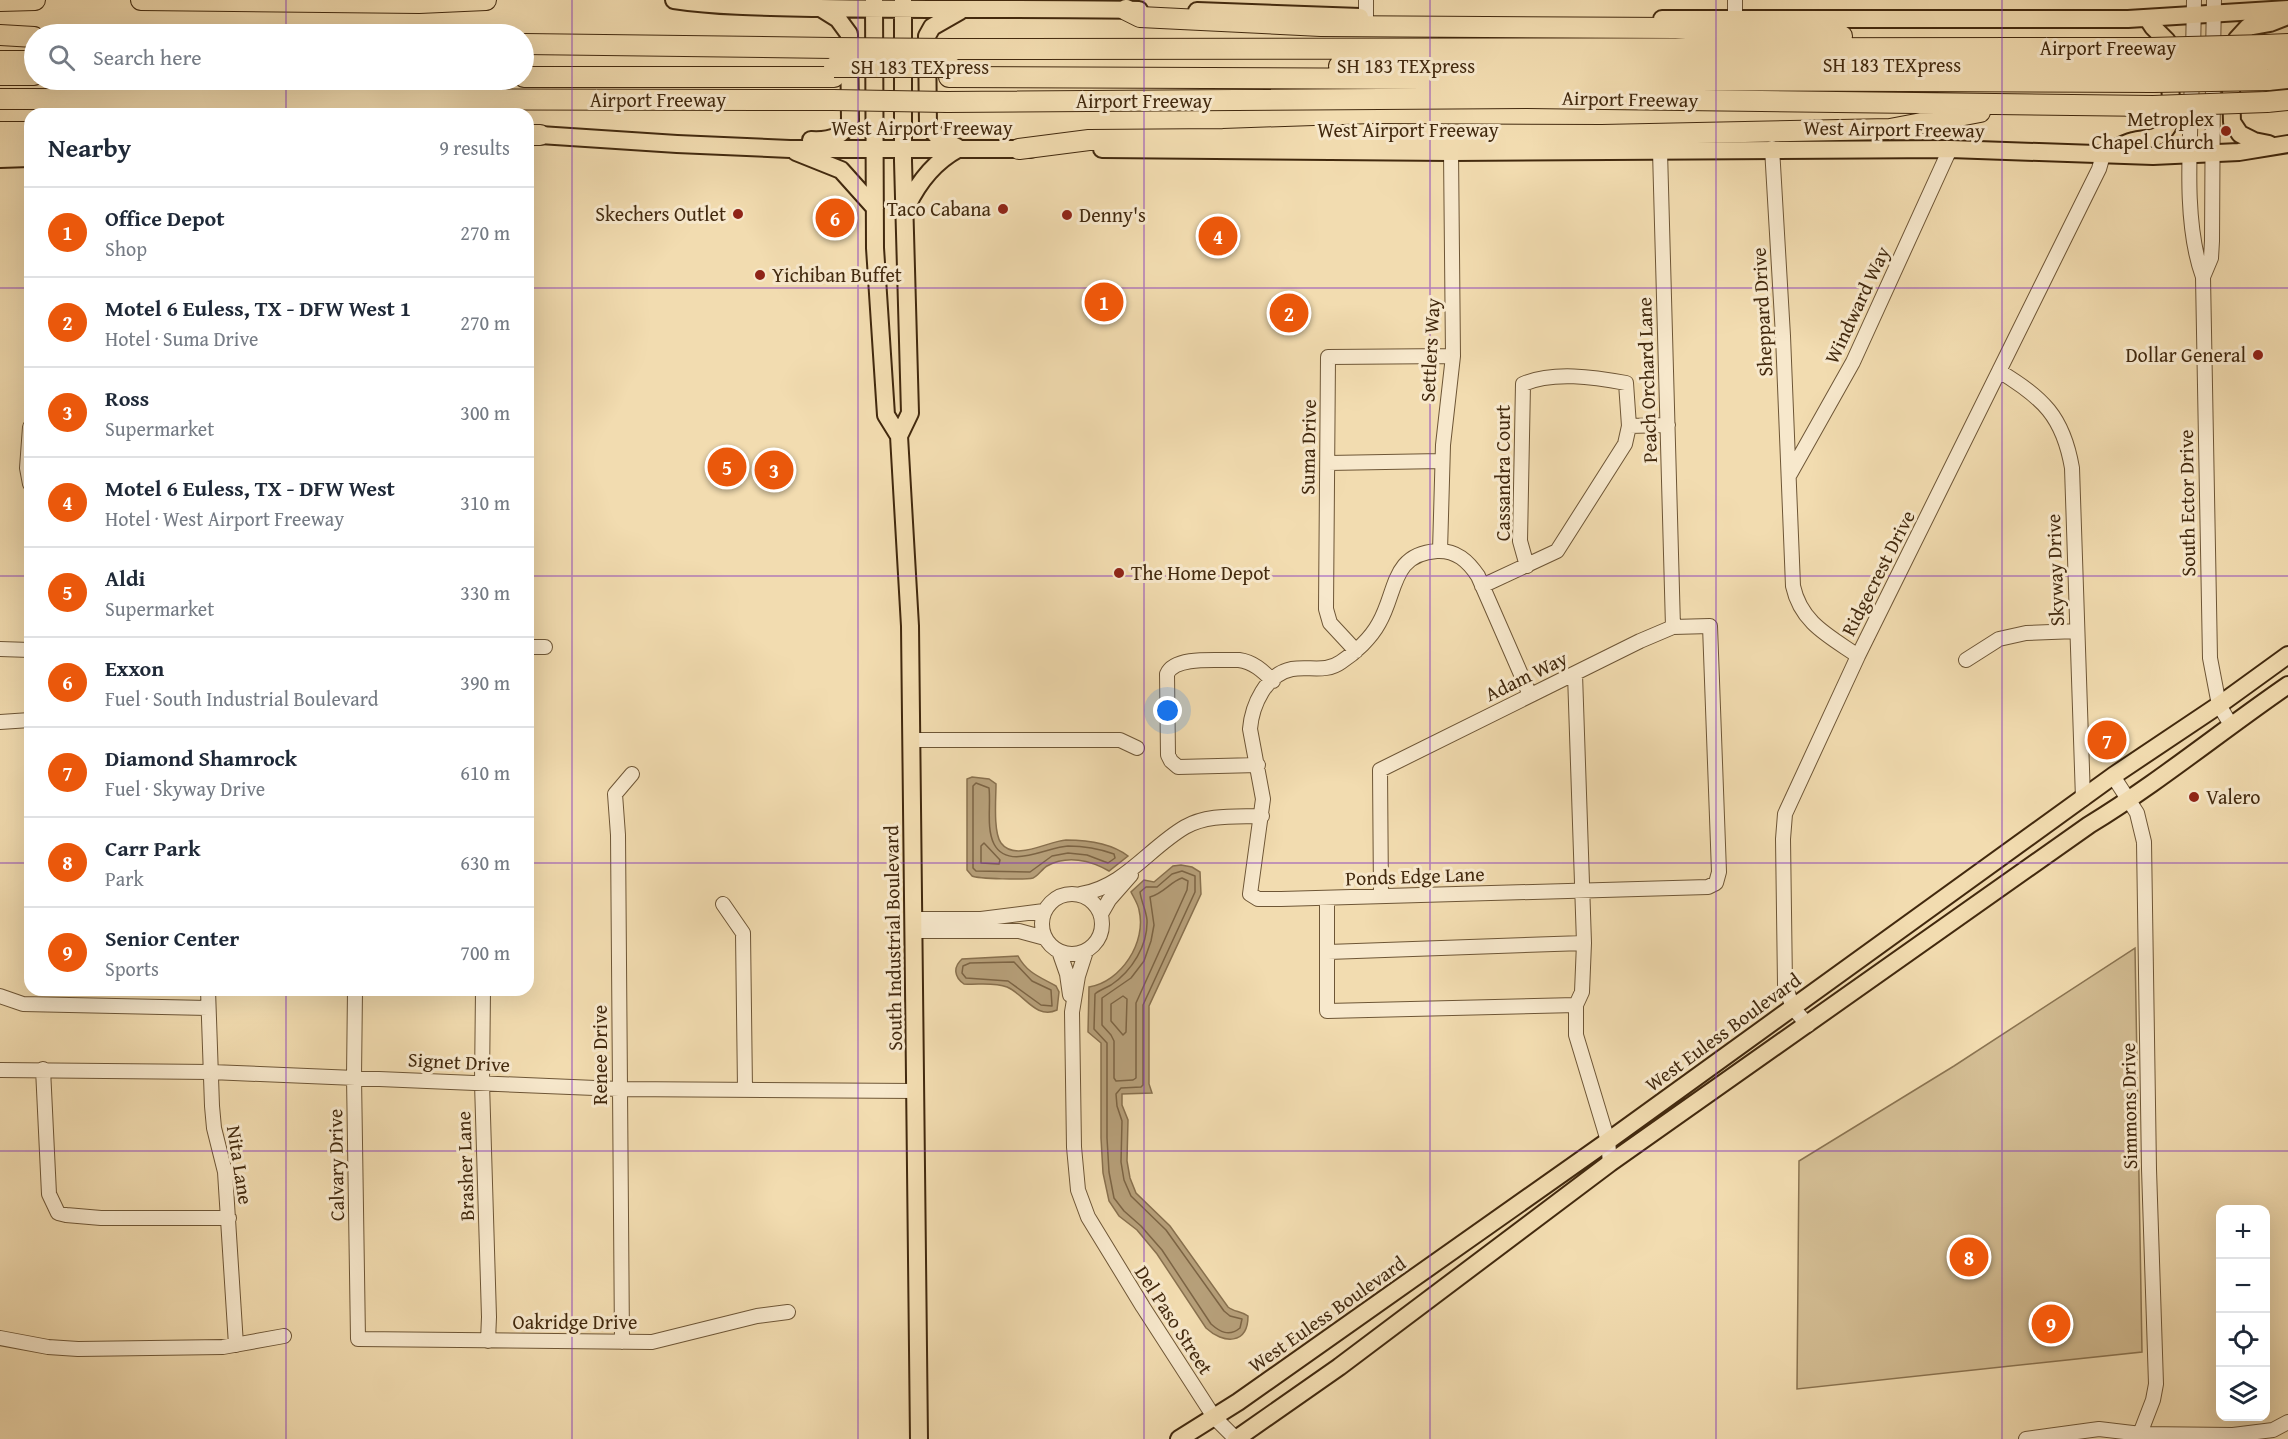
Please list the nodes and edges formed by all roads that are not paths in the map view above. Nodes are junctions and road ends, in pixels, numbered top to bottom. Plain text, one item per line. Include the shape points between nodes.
1 (35, 0) edge
2 (141, 0) edge
3 (486, 0) edge
4 (674, 0) edge
5 (835, 0) edge
6 (1031, 0) edge
7 (1735, 0) edge
8 (0, 1) edge
9 (874, 5) edge
10 (903, 5) edge
11 (819, 8) junction
12 (1052, 8) junction
13 (1366, 8) edge
14 (2193, 8) edge
15 (2214, 8) edge
16 (963, 9) junction
17 (1126, 9) junction
18 (2288, 9) edge
19 (2288, 16) edge
20 (2147, 18) junction
21 (1735, 19) junction
22 (0, 35) edge
23 (24, 36) edge
24 (2288, 44) edge
25 (534, 45) edge
26 (0, 49) edge
27 (24, 50) edge
28 (2266, 52) junction
29 (2288, 58) edge
30 (0, 61) edge
31 (24, 61) edge
32 (834, 64) junction
33 (950, 64) junction
34 (2152, 65) junction
35 (534, 67) edge
36 (0, 75) edge
37 (24, 75) edge
38 (534, 76) edge
39 (2278, 79) edge
40 (0, 99) edge
41 (2288, 100) edge
42 (2026, 104) junction
43 (0, 132) edge
44 (24, 132) edge
45 (534, 135) edge
46 (24, 144) edge
47 (2284, 145) edge
48 (0, 146) edge
49 (783, 148) junction
50 (903, 148) junction
51 (959, 148) junction
52 (1772, 148) junction
53 (874, 149) junction
54 (1019, 149) junction
55 (1950, 149) junction
56 (1660, 151) junction
57 (1451, 152) junction
58 (2211, 153) junction
59 (2103, 155) junction
60 (2191, 155) junction
61 (24, 158) edge
62 (0, 159) edge
63 (875, 208) junction
64 (905, 210) junction
65 (2203, 277) junction
66 (1453, 356) junction
67 (1999, 371) junction
68 (1629, 426) junction
69 (1668, 426) junction
70 (899, 436) junction
71 (1443, 461) junction
72 (1328, 463) junction
73 (1790, 474) junction
74 (1440, 551) junction
75 (1527, 566) junction
76 (1482, 586) junction
77 (1673, 627) junction
78 (2077, 631) junction
79 (534, 647) edge
80 (545, 647) dead end
81 (0, 649) edge
82 (24, 650) edge
83 (1356, 651) junction
84 (2288, 655) edge
85 (1858, 656) junction
86 (1966, 660) dead end
87 (1575, 674) junction
88 (1273, 681) junction
89 (2288, 685) edge
90 (1530, 695) junction
91 (2219, 705) junction
92 (24, 720) edge
93 (0, 722) edge
94 (2231, 725) junction
95 (911, 740) junction
96 (1137, 748) dead end
97 (1258, 765) junction
98 (632, 774) dead end
99 (2113, 776) junction
100 (2083, 799) junction
101 (2130, 800) junction
102 (1262, 816) junction
103 (1139, 864) junction
104 (1582, 890) junction
105 (1081, 894) junction
106 (1381, 896) junction
107 (1327, 898) junction
108 (723, 903) dead end
109 (1044, 911) junction
110 (1101, 914) junction
111 (914, 925) junction
112 (1045, 938) junction
113 (1584, 943) junction
114 (1059, 951) junction
115 (1086, 951) junction
116 (1328, 952) junction
117 (0, 996) edge
118 (138, 996) edge
119 (208, 996) edge
120 (355, 996) edge
121 (483, 996) edge
122 (137, 1005) junction
123 (1576, 1005) junction
124 (208, 1008) junction
125 (1793, 1008) junction
126 (1072, 1011) junction
127 (1808, 1026) junction
128 (43, 1069) junction
129 (0, 1070) edge
130 (211, 1072) junction
131 (354, 1077) junction
132 (482, 1083) junction
133 (619, 1089) junction
134 (745, 1089) junction
135 (915, 1091) junction
136 (1608, 1142) junction
137 (1610, 1163) junction
138 (228, 1218) junction
139 (788, 1312) dead end
140 (284, 1336) dead end
141 (0, 1338) edge
142 (358, 1340) joint
143 (488, 1341) junction
144 (622, 1342) junction
145 (236, 1345) junction
146 (1214, 1417) junction
147 (918, 1418) junction
148 (2288, 1422) edge
149 (2139, 1436) edge
150 (919, 1439) edge
151 (924, 1439) edge
152 (1179, 1439) edge
153 (1220, 1439) edge
154 (1236, 1439) edge
155 (2026, 1439) edge

1 - 8 highway
2 - 3 highway
4 - 11 main road
5 - 11 main road
6 - 12 main road
7 - 21 street
9 - 10 main road
9 - 11 main road
9 - 53 main road, South Industrial Boulevard
10 - 16 main road
10 - 50 main road, South Industrial Boulevard
11 - 49 main road via 838,19 849,34 848,128 822,141 796,140
12 - 16 main road
12 - 17 main road
13 - 17 main road
13 - 21 main road
14 - 15 main road
14 - 20 main road
14 - 60 street, South Ector Drive
15 - 18 main road
15 - 58 street, South Ector Drive
16 - 51 main road via 932,27 927,36 928,126 940,139
17 - 34 highway via 1140,17 1321,26 1676,28 1868,37 2089,40
19 - 47 main road via 2248,27 2237,39 2230,56 2232,122 2240,134 2254,141
20 - 21 main road
20 - 59 main road via 2167,41 2170,122 2164,134 2151,140 2132,141
22 - 23 highway
24 - 28 highway, Airport Freeway
25 - 32 highway, Airport Freeway
26 - 27 highway
28 - 29 highway
28 - 34 highway, Airport Freeway, bridge
30 - 31 highway
32 - 33 highway, Airport Freeway, bridge
32 - 33 highway, SH 183 TEXpress
32 - 35 highway, SH 183 TEXpress
32 - 38 highway, SH 183 TEXpress
33 - 34 highway, Airport Freeway
33 - 34 highway, SH 183 TEXpress
34 - 39 highway, SH 183 TEXpress, bridge
36 - 37 highway
40 - 42 highway, Airport Freeway, bridge via 947,102 1527,98
41 - 42 highway, Airport Freeway, bridge via 2153,106
42 - 54 highway via 1890,129 1089,140
43 - 44 highway
45 - 49 main road, West Airport Freeway
46 - 48 highway
47 - 58 main road, West Airport Freeway
49 - 53 main road, West Airport Freeway
49 - 63 main road via 841,170
50 - 51 main road, West Airport Freeway
50 - 53 main road, West Airport Freeway
50 - 64 main road, South Industrial Boulevard
51 - 54 main road, West Airport Freeway
51 - 64 main road via 928,172
52 - 55 main road, West Airport Freeway
52 - 56 main road, West Airport Freeway
52 - 73 street, Sheppard Drive
53 - 63 main road, South Industrial Boulevard
54 - 57 main road, West Airport Freeway
55 - 59 main road, West Airport Freeway
55 - 73 street, Windward Way via 1853,362
56 - 57 main road, West Airport Freeway
56 - 69 street, Peach Orchard Lane
57 - 66 street, Settlers Way
58 - 60 main road, West Airport Freeway
58 - 65 street, South Ector Drive via 2211,258
59 - 60 main road, West Airport Freeway
59 - 67 street, Ridgecrest Drive
60 - 65 street, South Ector Drive via 2191,218 2195,256
61 - 62 main road
63 - 70 main road, South Industrial Boulevard via 886,415
64 - 70 main road, South Industrial Boulevard via 910,413
65 - 91 street, South Ector Drive via 2210,658
66 - 71 street, Settlers Way
66 - 72 street, Suma Drive via 1328,357
67 - 78 street, Skyway Drive via 2038,397 2066,438 2072,468
67 - 85 street, Ridgecrest Drive
68 - 69 street
68 - 75 street via 1624,444 1557,551
68 - 75 street, Cassandra Court via 1626,382 1569,377 1537,378 1523,384 1520,541
69 - 77 street, Peach Orchard Lane
70 - 95 main road, South Industrial Boulevard
71 - 72 street
71 - 74 street, Settlers Way
72 - 83 street, Suma Drive via 1326,609 1330,623
73 - 85 street, Sheppard Drive via 1790,553 1796,600 1806,618
74 - 76 street via 1458,555 1470,564
74 - 83 street via 1417,555 1406,563 1379,623
75 - 76 street
76 - 90 street
77 - 87 street, Adam Way
77 - 104 street, Ponds Edge Lane via 1710,626 1719,878 1708,887
78 - 86 street via 2026,633 1999,639
78 - 100 street, Skyway Drive
79 - 80 street
81 - 82 street
83 - 88 street via 1336,666 1292,669
84 - 91 main road, West Euless Boulevard
85 - 125 street, Ridgecrest Drive via 1785,814 1785,985
87 - 90 street, Adam Way
87 - 104 street
88 - 97 street via 1259,694 1251,717
88 - 97 street via 1247,661 1178,662 1167,674 1171,761 1178,766
89 - 94 main road
90 - 106 street, Adam Way via 1380,770
91 - 94 street, South Ector Drive
91 - 99 main road, West Euless Boulevard
92 - 93 street
94 - 101 main road
95 - 96 street via 1120,740
95 - 111 main road, South Industrial Boulevard
97 - 102 street via 1263,790
98 - 133 street, Renee Drive via 615,794
99 - 100 main road, West Euless Boulevard
99 - 101 street, Simmons Drive
100 - 125 main road, West Euless Boulevard
101 - 127 main road
101 - 149 street, Simmons Drive via 2144,842 2156,1384
102 - 103 street via 1210,818 1186,827
102 - 107 street, Ponds Edge Lane via 1250,894 1258,899
103 - 105 street via 1106,886
103 - 110 street
104 - 106 street, Ponds Edge Lane
104 - 113 street
105 - 109 street via 1064,894
105 - 110 street via 1090,898
106 - 107 street, Ponds Edge Lane
107 - 116 street
108 - 134 street via 743,933
109 - 111 street
109 - 112 street
110 - 115 street via 1099,939
111 - 112 street via 1019,932
111 - 135 main road, South Industrial Boulevard
112 - 114 street
113 - 116 street
113 - 123 street via 1582,992
114 - 115 street
114 - 126 street
115 - 126 street
116 - 123 street via 1327,1011
117 - 122 street via 23,1004
118 - 122 street
119 - 124 street, Nita Lane
120 - 131 street, Calvary Drive
121 - 132 street, Brasher Lane
122 - 124 street
123 - 136 street via 1579,1050
124 - 130 street, Nita Lane
125 - 127 street, Ridgecrest Drive
125 - 136 main road, West Euless Boulevard
126 - 146 street, Del Paso Street via 1078,1190 1103,1243
127 - 137 main road
128 - 129 street, Signet Drive
128 - 130 street, Signet Drive
128 - 138 street via 49,1194 58,1213 101,1218
130 - 131 street, Signet Drive
130 - 138 street, Nita Lane via 214,1128 225,1172
131 - 132 street, Signet Drive
131 - 142 street, Calvary Drive
132 - 133 street, Signet Drive
132 - 143 street, Brasher Lane
133 - 134 street, Signet Drive
133 - 144 street, Renee Drive
134 - 135 street, Signet Drive
135 - 147 main road, South Industrial Boulevard
136 - 137 street
136 - 146 main road, West Euless Boulevard
137 - 154 main road via 1339,1367
138 - 145 street, Nita Lane
139 - 144 street, Oakridge Drive via 652,1342
140 - 145 street
141 - 145 street via 78,1350
142 - 143 street, Oakridge Drive
143 - 144 street, Oakridge Drive
146 - 152 main road, West Euless Boulevard
146 - 153 street, Del Paso Street
146 - 154 street, Del Paso Street
147 - 150 main road, South Industrial Boulevard
147 - 151 main road
148 - 149 street via 2256,1434
149 - 155 street via 2099,1429

